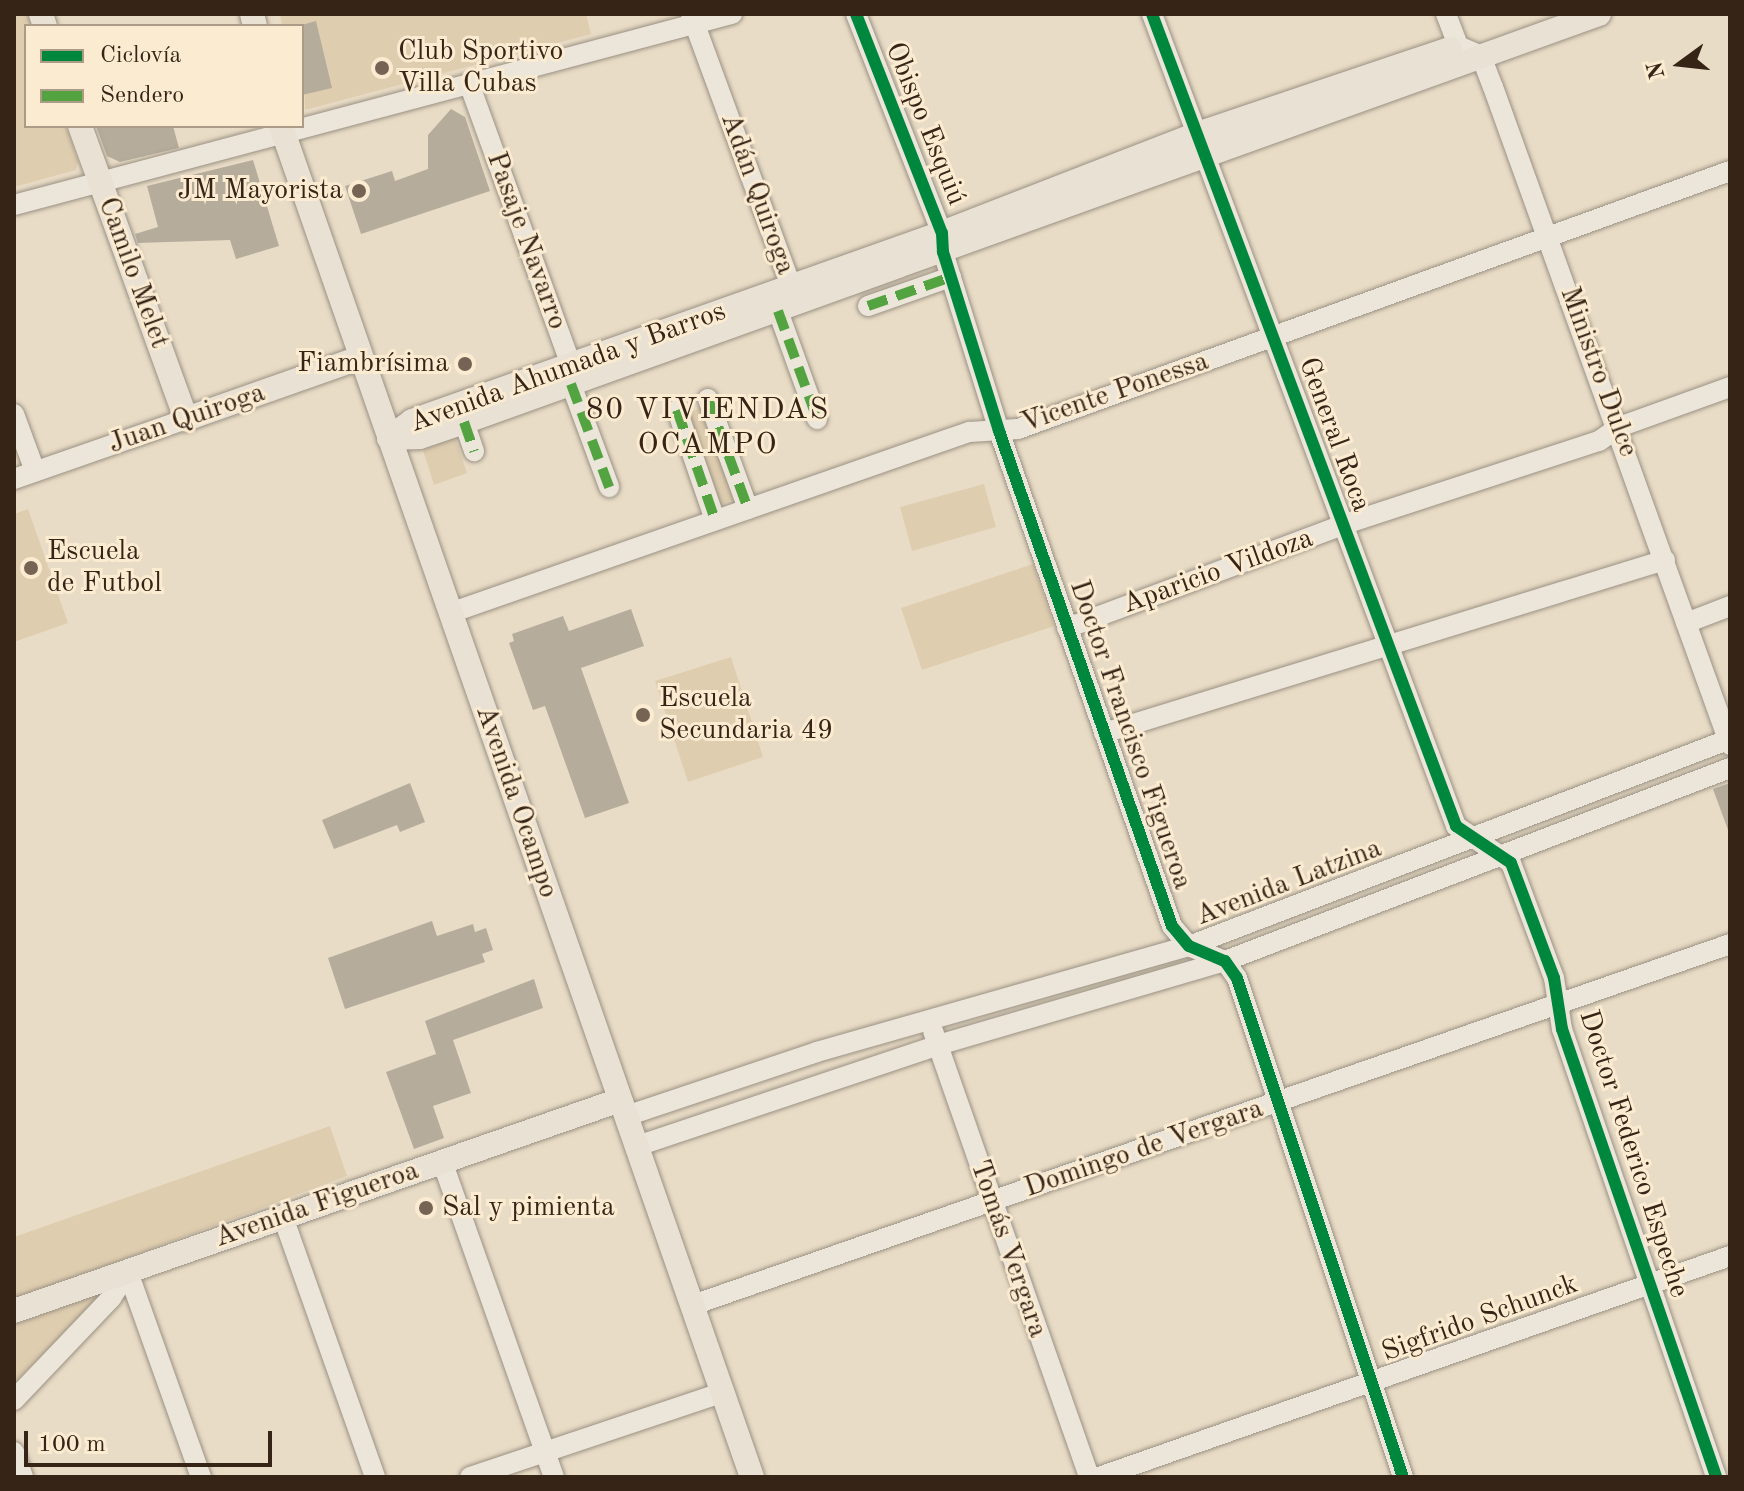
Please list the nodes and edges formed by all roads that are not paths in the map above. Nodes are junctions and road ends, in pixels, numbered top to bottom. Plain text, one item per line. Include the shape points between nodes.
1 (732, 14) edge
2 (856, 14) edge
3 (1152, 14) edge
4 (1446, 14) edge
5 (1550, 14) edge
6 (1599, 14) edge
7 (693, 19) edge
8 (1458, 46) junction
9 (1481, 56) junction
10 (470, 86) junction
11 (304, 126) edge
12 (81, 128) edge
13 (282, 131) edge
14 (1200, 143) junction
15 (1730, 171) edge
16 (100, 183) junction
17 (14, 205) edge
18 (1549, 238) junction
19 (942, 242) junction
20 (951, 277) junction
21 (791, 286) junction
22 (868, 306) dead end
23 (778, 311) junction
24 (1272, 337) junction
25 (359, 358) junction
26 (571, 375) junction
27 (1730, 387) edge
28 (708, 399) dead end
29 (677, 410) dead end
30 (14, 414) edge
31 (186, 419) junction
32 (817, 419) dead end
33 (464, 422) junction
34 (1619, 427) junction
35 (999, 431) junction
36 (389, 438) junction
37 (474, 451) dead end
38 (35, 471) junction
39 (14, 479) edge
40 (609, 487) dead end
41 (748, 509) junction
42 (715, 520) junction
43 (1342, 525) junction
44 (1665, 560) junction
45 (1730, 606) edge
46 (450, 613) junction
47 (1686, 623) junction
48 (1067, 628) junction
49 (1386, 645) junction
50 (1104, 733) junction
51 (1729, 741) edge
52 (1730, 768) edge
53 (1470, 839) junction
54 (1495, 854) junction
55 (1730, 944) edge
56 (1189, 946) junction
57 (1225, 961) junction
58 (1559, 1003) junction
59 (929, 1020) junction
60 (938, 1045) junction
61 (1276, 1103) junction
62 (623, 1108) junction
63 (637, 1146) junction
64 (442, 1161) junction
65 (991, 1201) junction
66 (283, 1217) junction
67 (1730, 1256) edge
68 (128, 1272) junction
69 (1649, 1284) junction
70 (693, 1305) junction
71 (14, 1311) edge
72 (1371, 1383) junction
73 (724, 1392) junction
74 (14, 1400) edge
75 (14, 1452) edge
76 (545, 1452) junction
77 (23, 1477) edge
78 (201, 1477) edge
79 (375, 1477) edge
80 (470, 1477) edge
81 (554, 1477) edge
82 (752, 1477) edge
83 (1089, 1477) edge
84 (1099, 1477) edge
85 (1403, 1477) edge
86 (1716, 1477) edge

1 - 7 street
2 - 19 street, Obispo Esquiú
3 - 14 street, General Roca
4 - 8 street
5 - 8 main road, Avenida Ahumada y Barros
6 - 9 main road, Avenida Ahumada y Barros
7 - 10 street
7 - 21 street, Adán Quiroga
8 - 9 street
8 - 14 main road, Avenida Ahumada y Barros
9 - 14 main road, Avenida Ahumada y Barros
9 - 18 street, Ministro Dulce
10 - 11 street
10 - 26 street, Pasaje Navarro
12 - 16 main road, Camilo Melet
13 - 16 street
13 - 25 main road, Avenida Ocampo
14 - 19 main road, Avenida Ahumada y Barros
14 - 24 street, General Roca
15 - 18 street, Vicente Ponessa
16 - 17 street
16 - 31 main road, Camilo Melet
18 - 24 street, Vicente Ponessa
18 - 34 street, Ministro Dulce
19 - 20 street, Doctor Francisco Figueroa
19 - 21 main road, Avenida Ahumada y Barros
19 - 23 main road, Avenida Ahumada y Barros
20 - 22 street
20 - 35 street, Doctor Francisco Figueroa
21 - 23 street, Adán Quiroga
21 - 26 main road, Avenida Ahumada y Barros
23 - 26 main road, Avenida Ahumada y Barros
23 - 32 street, Adán Quiroga
24 - 35 street, Vicente Ponessa via 1018,429
24 - 43 street, General Roca
25 - 31 main road, Juan Quiroga
25 - 36 main road, Avenida Ocampo
26 - 33 main road, Avenida Ahumada y Barros
26 - 36 main road, Avenida Ahumada y Barros via 412,421
26 - 40 street, Pasaje Navarro
27 - 34 street, Aparicio Vildoza
28 - 41 street
29 - 42 street
30 - 38 street
31 - 38 street, Juan Quiroga
33 - 36 main road, Avenida Ahumada y Barros via 420,437
33 - 37 street
34 - 43 street, Aparicio Vildoza via 1599,441
34 - 44 street, Ministro Dulce
35 - 41 street, Vicente Ponessa via 969,432
35 - 48 street, Doctor Francisco Figueroa
36 - 46 main road, Avenida Ocampo
38 - 39 street, Juan Quiroga
41 - 42 street, Vicente Ponessa
42 - 46 street, Vicente Ponessa
43 - 48 street, Aparicio Vildoza
43 - 49 street, General Roca
44 - 47 street, Ministro Dulce
44 - 49 street
45 - 47 street
46 - 62 main road, Avenida Ocampo
47 - 51 street, Ministro Dulce
48 - 50 street, Doctor Francisco Figueroa
49 - 50 street
49 - 53 street, General Roca via 1456,826
50 - 56 street, Doctor Francisco Figueroa via 1172,926
51 - 53 street, Avenida Latzina
52 - 54 street, Avenida Latzina
53 - 54 street, General Roca
53 - 56 street, Avenida Latzina
54 - 57 street, Avenida Latzina
54 - 58 street, Doctor Federico Espeche via 1511,863
55 - 58 street, Domingo de Vergara
56 - 57 street
56 - 59 street, Avenida Latzina
57 - 60 street, Avenida Latzina
57 - 61 street via 1237,978
58 - 61 street, Domingo de Vergara
58 - 69 street, Doctor Federico Espeche via 1562,1029
59 - 60 street, Tomás Vergara
59 - 62 street, Avenida Latzina
60 - 63 street, Avenida Latzina
60 - 65 street, Tomás Vergara
61 - 65 street, Domingo de Vergara
61 - 72 street
62 - 63 main road, Avenida Ocampo
62 - 64 main road, Avenida Figueroa
63 - 70 main road, Avenida Ocampo
64 - 66 main road, Avenida Figueroa
64 - 76 street
65 - 70 street, Domingo de Vergara
65 - 83 street, Tomás Vergara
66 - 68 main road, Avenida Figueroa
66 - 79 street
67 - 69 street, Sigfrido Schunck
68 - 71 main road, Avenida Figueroa
68 - 74 street via 111,1298
68 - 78 street
69 - 72 street, Sigfrido Schunck
69 - 86 street, Doctor Federico Espeche
70 - 73 main road, Avenida Ocampo
72 - 84 street, Sigfrido Schunck
72 - 85 street
73 - 76 street
73 - 82 main road, Avenida Ocampo
75 - 77 street
76 - 80 street
76 - 81 street

